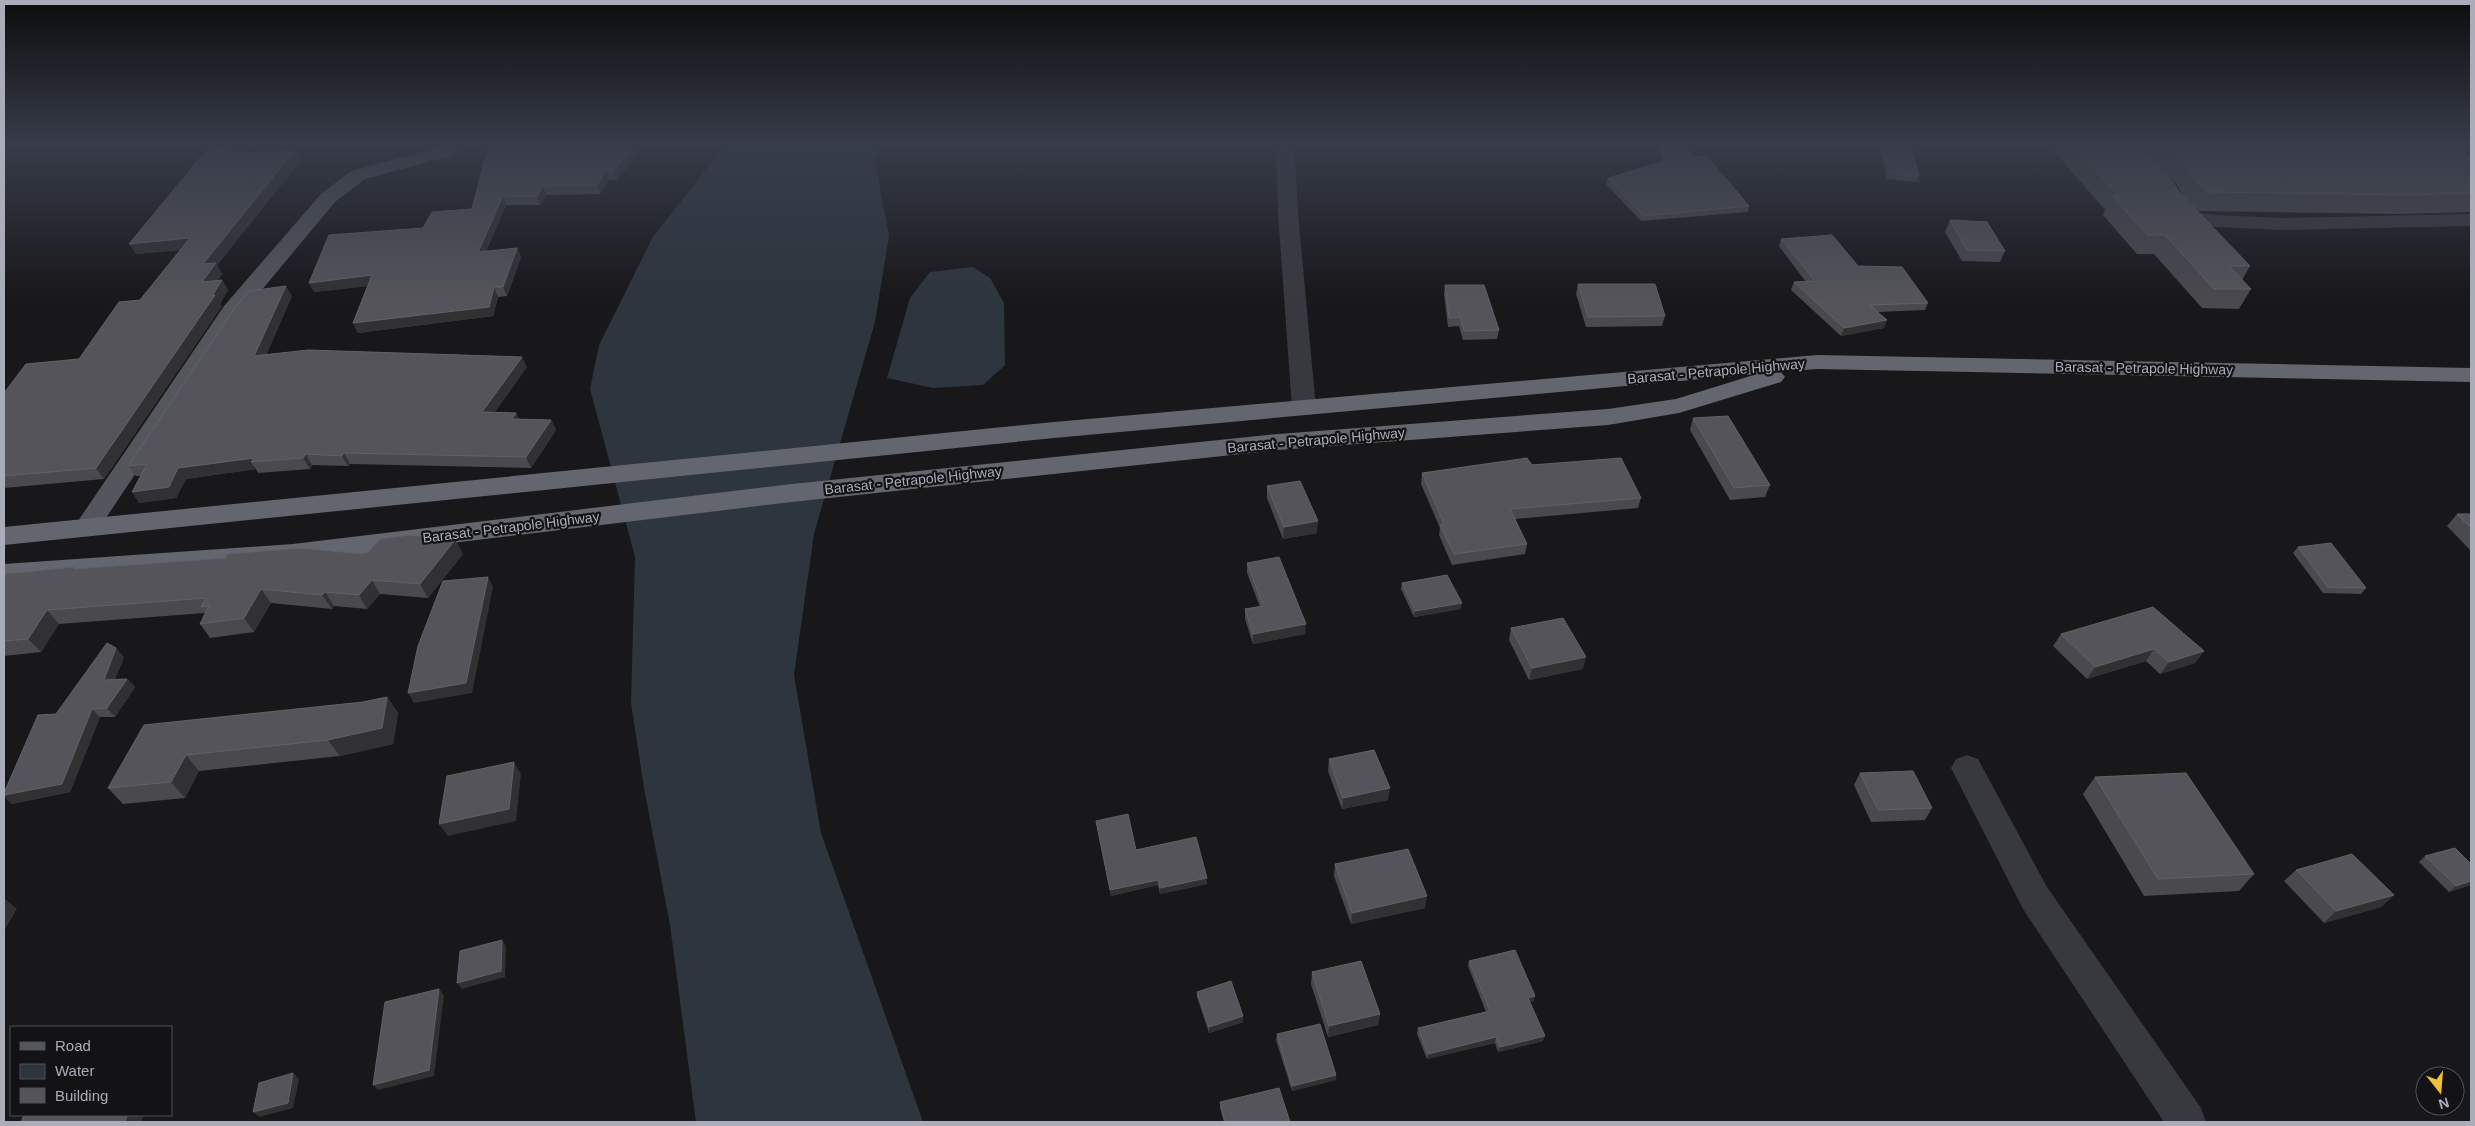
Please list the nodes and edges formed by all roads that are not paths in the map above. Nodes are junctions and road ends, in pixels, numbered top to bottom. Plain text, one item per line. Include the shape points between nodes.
1 (331, 196) edge
2 (1287, 196) edge
3 (2172, 196) edge
4 (2471, 220) edge
5 (1817, 362) junction
6 (2471, 375) edge
7 (1304, 408) junction
8 (87, 527) junction
9 (4, 536) edge
10 (4, 574) edge
11 (1967, 768) dead end
12 (2188, 1122) edge

1 - 8 main road via 232,311
2 - 7 street
3 - 4 street via 2177,206 2191,218 2216,222 2282,224
5 - 6 highway, Barasat - Petrapole Highway
5 - 7 highway, Barasat - Petrapole Highway
5 - 10 highway, Barasat - Petrapole Highway via 1679,406 1608,417 1278,442 293,553
7 - 8 highway, Barasat - Petrapole Highway
8 - 9 highway, Barasat - Petrapole Highway
11 - 12 street via 2035,898

